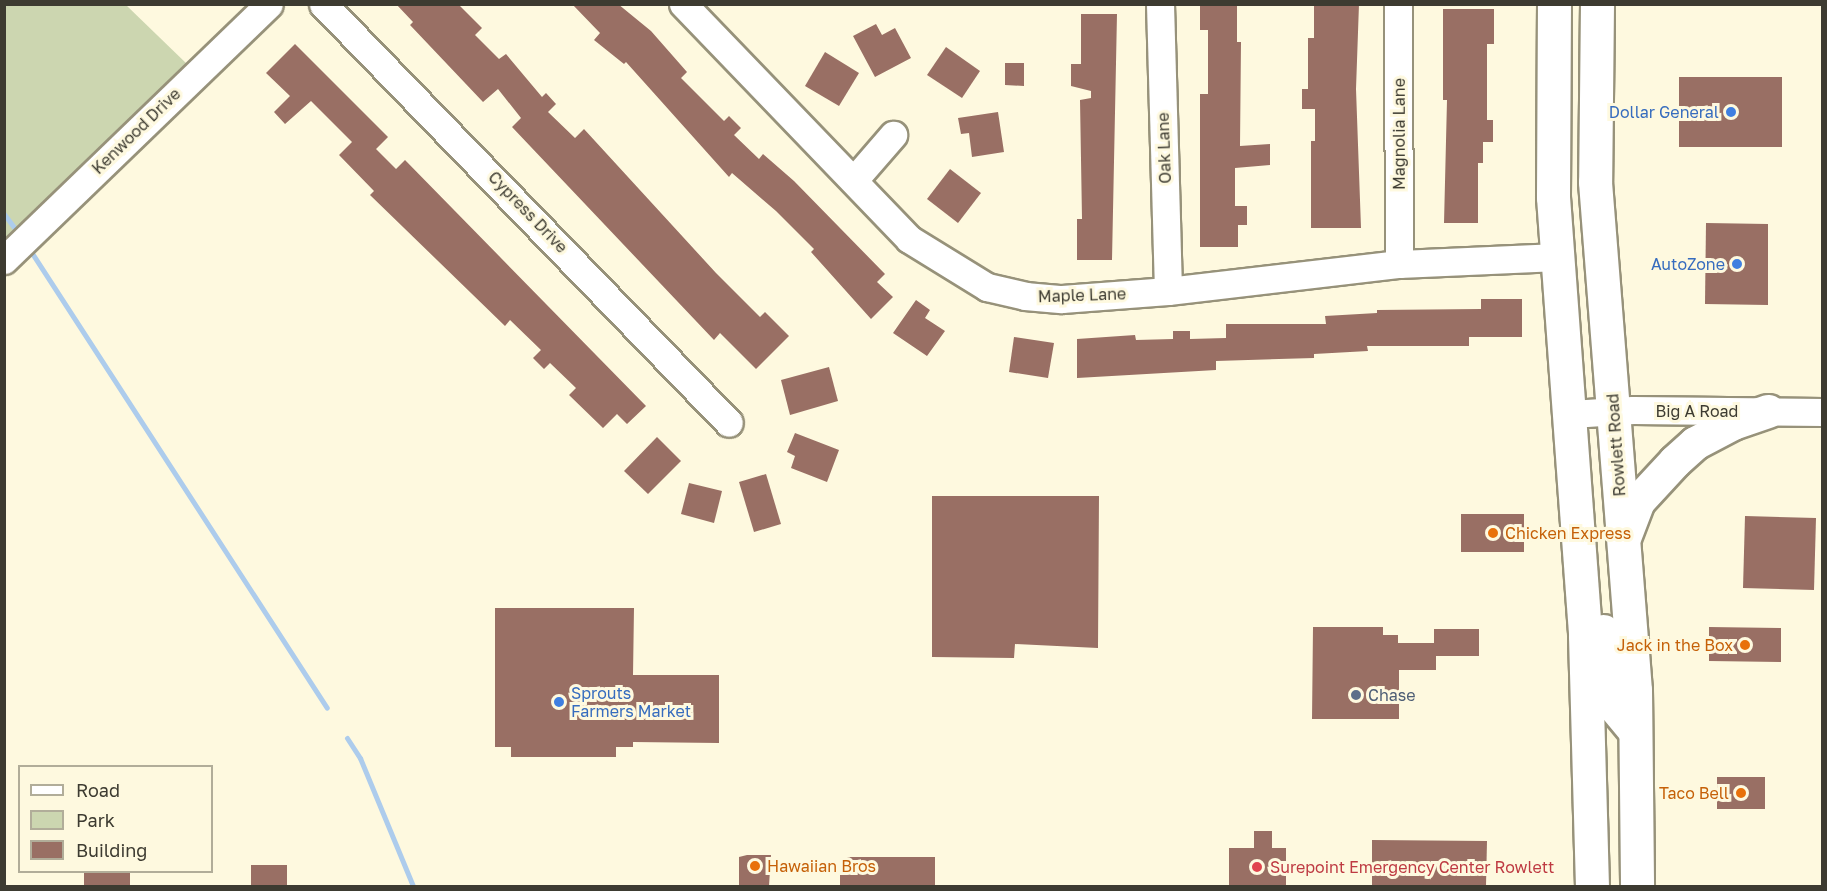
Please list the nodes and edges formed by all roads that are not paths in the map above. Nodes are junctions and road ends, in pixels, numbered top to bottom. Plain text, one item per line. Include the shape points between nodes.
1 (269, 4) edge
2 (323, 4) edge
3 (683, 4) edge
4 (1160, 4) edge
5 (1398, 4) edge
6 (1554, 4) edge
7 (1597, 4) edge
8 (893, 135) dead end
9 (854, 180) junction
10 (1558, 257) junction
11 (4, 260) edge
12 (1399, 264) junction
13 (1168, 291) junction
14 (1615, 411) junction
15 (1768, 411) junction
16 (1822, 412) edge
17 (1571, 414) junction
18 (729, 423) dead end
19 (1622, 546) junction
20 (1582, 592) junction
21 (1636, 732) junction
22 (1592, 886) edge
23 (1637, 886) edge

1 - 11 street, Kenwood Drive
2 - 18 street, Cypress Drive
3 - 9 street, Maple Lane
4 - 13 street, Oak Lane
5 - 12 street, Magnolia Lane
6 - 10 main road via 1553,197
7 - 14 main road, Rowlett Road via 1595,182
8 - 9 street
9 - 13 street, Maple Lane via 909,239 987,287 1025,297 1062,299
10 - 12 street, Maple Lane
10 - 17 main road
12 - 13 street, Maple Lane
14 - 15 street, Big A Road
14 - 17 street, Big A Road
14 - 19 main road, Rowlett Road
15 - 16 street, Big A Road
15 - 19 main road via 1733,423 1695,443 1675,461 1638,501
17 - 20 main road
19 - 21 main road, Rowlett Road
20 - 21 main road via 1606,636 1613,705
20 - 22 main road
21 - 23 main road, Rowlett Road

